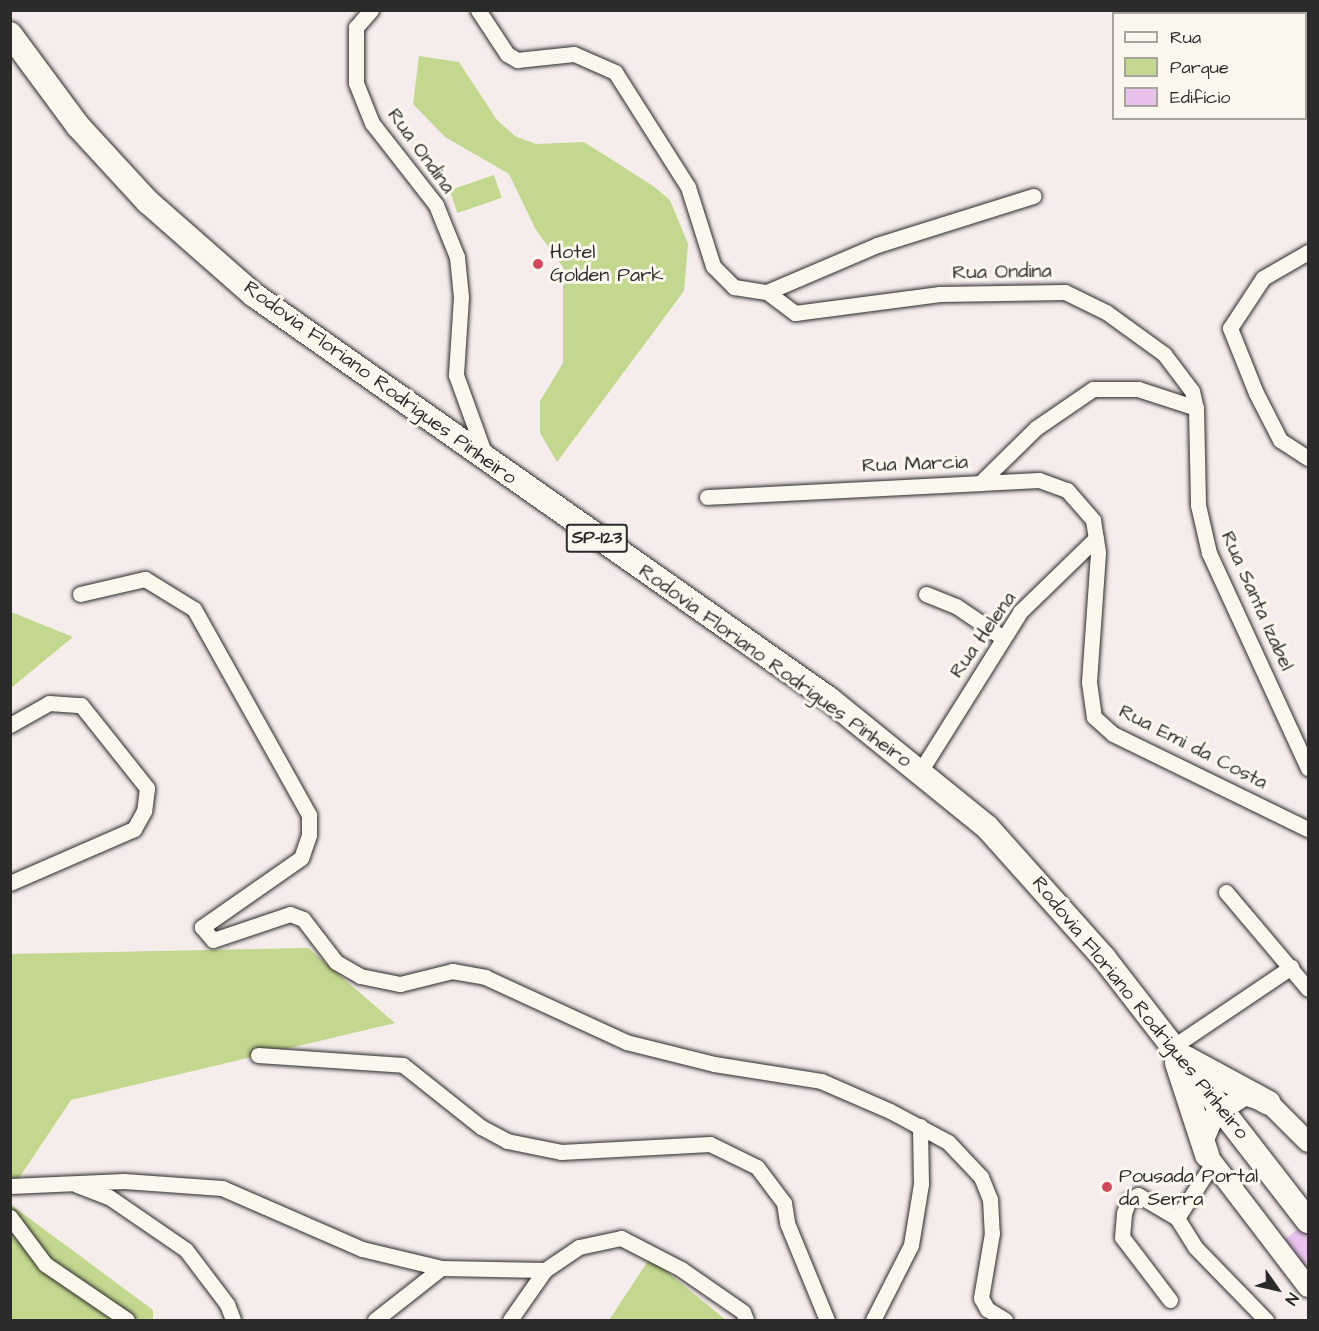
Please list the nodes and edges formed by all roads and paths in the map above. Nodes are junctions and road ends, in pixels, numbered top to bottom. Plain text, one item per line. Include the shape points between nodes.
1 (371, 10) edge
2 (478, 10) edge
3 (10, 34) edge
4 (1033, 196) dead end
5 (1308, 252) edge
6 (767, 292) junction
7 (1196, 408) junction
8 (1308, 458) edge
9 (486, 460) junction
10 (980, 483) junction
11 (706, 497) dead end
12 (1096, 537) junction
13 (80, 594) dead end
14 (926, 594) dead end
15 (1003, 638) junction
16 (10, 725) edge
17 (1308, 768) edge
18 (921, 770) junction
19 (1308, 829) edge
20 (10, 883) edge
21 (1226, 892) dead end
22 (1292, 967) junction
23 (1308, 989) edge
24 (1172, 1050) junction
25 (258, 1055) dead end
26 (1269, 1103) junction
27 (1223, 1109) junction
28 (920, 1126) junction
29 (1308, 1142) edge
30 (1210, 1159) junction
31 (69, 1182) junction
32 (10, 1186) edge
33 (1301, 1204) edge
34 (10, 1217) edge
35 (1176, 1218) junction
36 (1308, 1221) edge
37 (441, 1268) junction
38 (545, 1270) junction
39 (1308, 1287) edge
40 (1170, 1300) dead end
41 (127, 1320) edge
42 (233, 1320) edge
43 (375, 1320) edge
44 (510, 1320) edge
45 (746, 1320) edge
46 (827, 1320) edge
47 (873, 1320) edge
48 (1005, 1320) edge
49 (1266, 1320) edge

1 - 9 street, Rua Ondina via 356,27 356,82 372,123 436,205 457,257 461,297 456,375
2 - 6 street, Rua Ondina via 507,54 517,60 574,54 615,72 688,187 713,266 722,279 754,293
3 - 9 main road, Rodovia Floriano Rodrigues Pinheiro / SP-123 via 78,126 178,231 254,296
4 - 6 street via 877,245
5 - 8 street via 1263,278 1230,328 1280,440
6 - 7 street, Rua Ondina via 795,313 940,294 1065,292 1106,312 1164,354 1192,391
7 - 10 street, Rua Marcia via 1138,389 1093,389 1036,428
7 - 17 street, Rua Santa Izabel via 1198,505 1209,553
9 - 18 main road, Rodovia Floriano Rodrigues Pinheiro / SP-123 via 829,699
10 - 11 street, Rua Marcia
10 - 12 street, Rua Emi da Costa via 1039,480 1067,490 1093,520
12 - 15 street, Rua Helena via 1020,612
12 - 19 street, Rua Emi da Costa via 1089,682 1095,717 1113,734
13 - 28 street via 145,579 194,609 309,815 309,835 301,858 277,879 202,927 213,940 290,914 303,919 336,963 360,976 400,984 452,971 485,977 626,1042 714,1064 821,1081
14 - 15 street via 956,606
15 - 18 street, Rua Helena
16 - 20 street via 50,703 81,705 147,788 144,811 134,829
18 - 24 main road, Rodovia Floriano Rodrigues Pinheiro / SP-123 via 987,827 1035,877 1104,958
21 - 22 street
22 - 23 street
22 - 24 street
24 - 26 main road
24 - 27 main road, Rodovia Floriano Rodrigues Pinheiro / SP-123
24 - 30 main road
25 - 46 street via 403,1065 481,1127 507,1141 561,1152 710,1143 757,1167 784,1203 787,1223
26 - 27 street via 1245,1095
26 - 29 street
27 - 30 street via 1206,1127
27 - 33 main road, Rodovia Floriano Rodrigues Pinheiro / SP-123
28 - 47 street via 921,1184 910,1245
28 - 48 street via 948,1142 986,1188 992,1233 981,1299 987,1309
30 - 35 street
30 - 39 street
31 - 32 street
31 - 37 street via 222,1188 362,1249
31 - 42 street via 109,1197 186,1250 227,1304
33 - 36 main road, Rodovia Floriano Rodrigues Pinheiro / SP-123
34 - 41 street via 45,1264
35 - 40 street via 1138,1195 1130,1200 1124,1213 1122,1237
35 - 49 street via 1195,1247
37 - 38 street
37 - 43 street
38 - 44 street
38 - 45 street via 579,1247 621,1238 681,1269 743,1312

